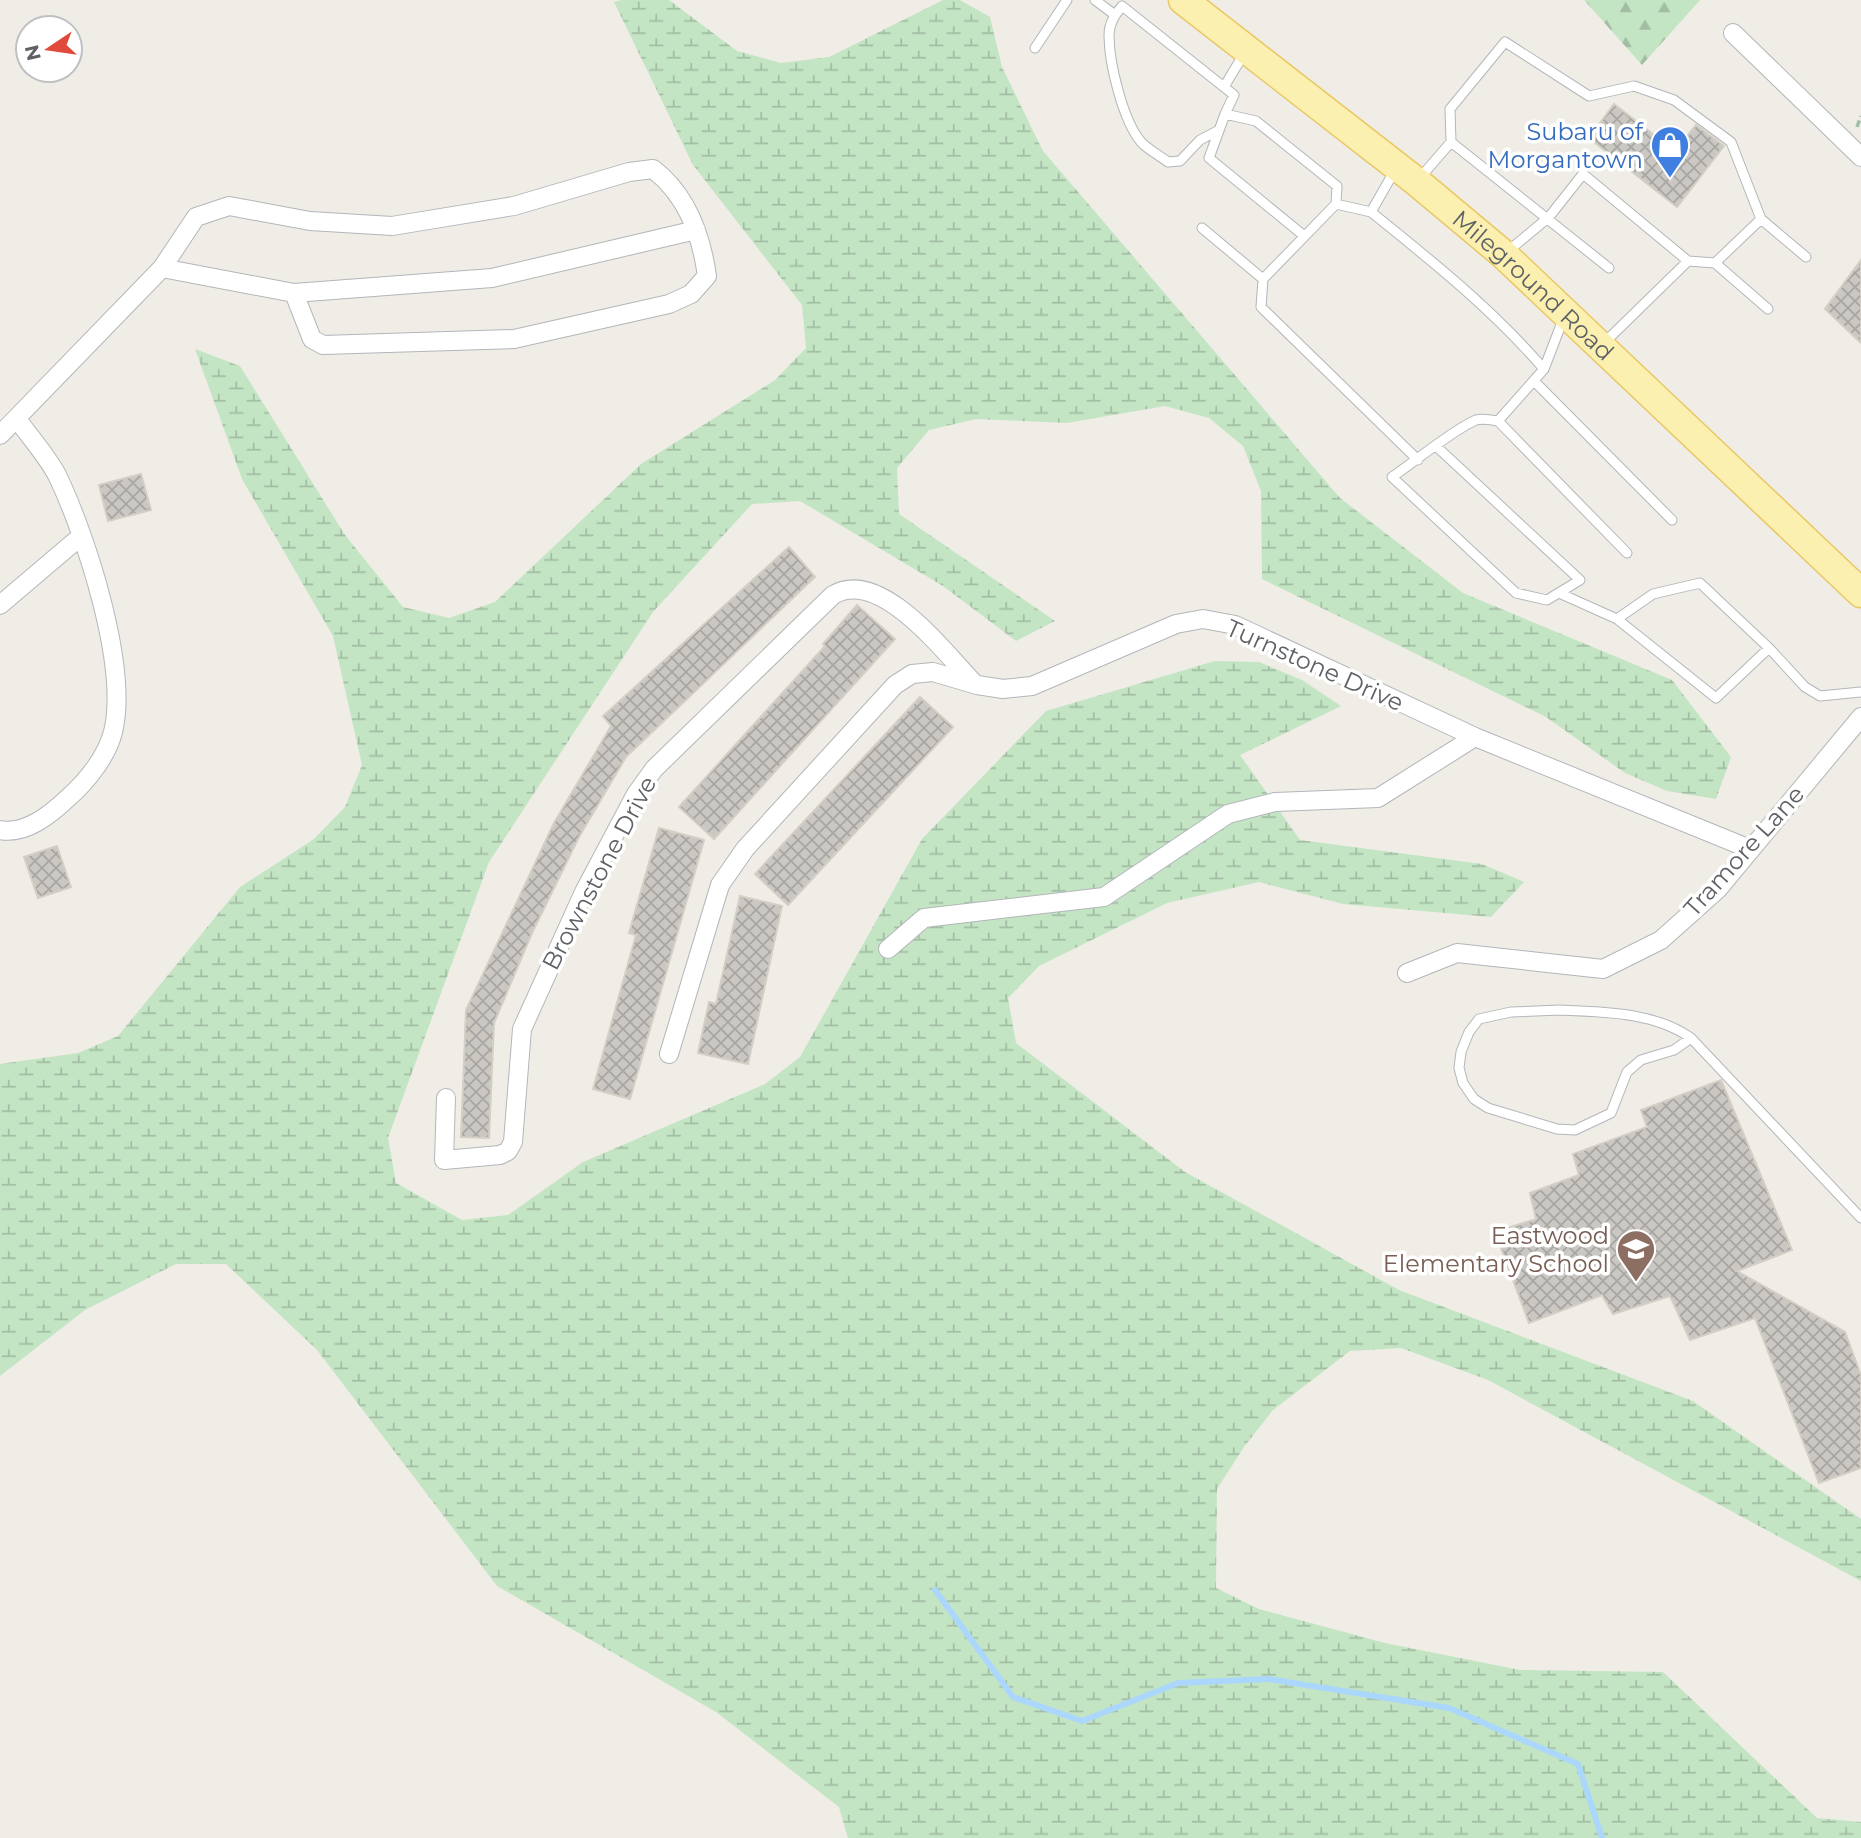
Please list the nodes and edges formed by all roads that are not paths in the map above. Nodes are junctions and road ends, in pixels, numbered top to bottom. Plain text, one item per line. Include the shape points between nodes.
1 (1067, 0) edge
2 (1095, 0) edge
3 (1183, 0) edge
4 (1115, 15) junction
5 (1733, 33) dead end
6 (1035, 48) dead end
7 (1247, 50) junction
8 (1224, 87) junction
9 (1225, 114) junction
10 (1219, 131) junction
11 (1451, 142) junction
12 (1861, 157) edge
13 (1407, 174) junction
14 (1336, 204) junction
15 (1371, 212) junction
16 (1549, 218) junction
17 (1761, 219) junction
18 (1202, 228) dead end
19 (696, 230) junction
20 (1303, 235) junction
21 (1503, 254) junction
22 (1806, 257) dead end
23 (1688, 261) junction
24 (1715, 263) junction
25 (162, 268) junction
26 (1609, 268) dead end
27 (1264, 279) junction
28 (294, 293) junction
29 (1768, 309) dead end
30 (1566, 313) junction
31 (1602, 346) junction
32 (1544, 369) junction
33 (1534, 381) junction
34 (17, 419) junction
35 (1498, 421) junction
36 (0, 435) edge
37 (1437, 447) junction
38 (1418, 460) junction
39 (1672, 520) dead end
40 (80, 537) junction
41 (1627, 553) dead end
42 (1559, 593) junction
43 (1861, 593) edge
44 (0, 605) edge
45 (1617, 619) junction
46 (1769, 648) junction
47 (977, 685) junction
48 (1861, 692) edge
49 (1861, 717) edge
50 (1475, 737) junction
51 (0, 830) edge
52 (1750, 849) junction
53 (888, 949) dead end
54 (1406, 973) dead end
55 (1692, 1038) junction
56 (669, 1054) dead end
57 (446, 1098) dead end
58 (1861, 1218) edge

1 - 6 lane
2 - 4 lane
3 - 7 main road, Mileground Road
4 - 8 lane via 1122,6
4 - 10 lane via 1109,34 1113,69 1127,116 1142,143 1168,162 1180,161 1200,140
5 - 12 street
7 - 8 lane
7 - 13 main road, Mileground Road
8 - 9 lane via 1234,95
9 - 10 lane
9 - 14 lane via 1256,121 1337,186
10 - 20 lane via 1209,158
11 - 13 lane
11 - 16 lane
11 - 17 lane via 1450,109 1505,42 1589,96 1634,86 1674,100 1731,142
13 - 15 lane
13 - 21 main road, Mileground Road
14 - 15 lane
14 - 20 lane
15 - 32 lane via 1454,278
16 - 21 lane
16 - 23 lane via 1583,174
16 - 26 lane
17 - 22 lane
17 - 24 lane
18 - 27 lane
19 - 25 street via 674,185 653,169 514,206 393,226 310,221 229,206 196,217
19 - 28 street via 492,278
19 - 28 street via 706,276 691,294 669,304 514,339 323,345 312,339
20 - 27 lane
21 - 30 main road, Mileground Road
23 - 24 lane
23 - 31 lane
24 - 29 lane
25 - 28 street
25 - 34 street
27 - 38 lane via 1261,307
30 - 31 main road, Mileground Road
30 - 32 lane
31 - 43 main road, Mileground Road
32 - 33 lane
33 - 35 lane
33 - 39 lane
34 - 36 street
34 - 40 street via 57,474
35 - 37 lane via 1478,419
35 - 41 lane
37 - 38 lane
37 - 42 lane via 1580,580
38 - 42 lane via 1392,477 1516,593 1547,600
40 - 44 street
40 - 51 street via 106,618 115,687 113,733 88,780 46,818
42 - 45 lane
45 - 46 lane via 1653,594 1700,583
45 - 46 lane via 1716,698
46 - 48 lane via 1805,687 1820,696
47 - 50 street, Turnstone Drive via 1003,689 1032,686 1149,634 1203,619 1235,625
47 - 56 street, Turnstone Drive via 933,672 912,674 895,685 746,849 720,885
47 - 57 street, Brownstone Drive via 905,613 881,596 861,587 845,587 833,594 654,769 636,794 584,892 522,1029 513,1142 508,1150 500,1155 444,1160
49 - 52 street, Tramore Lane
50 - 52 street, Turnstone Drive
50 - 53 street via 1378,798 1275,802 1228,814 1104,897 924,918
52 - 54 street, Tramore Lane via 1718,889 1661,940 1603,969 1457,953
55 - 55 lane via 1673,1025 1613,1012 1511,1012 1479,1019 1469,1032 1459,1068 1474,1099 1488,1108 1575,1130 1611,1113 1627,1072 1641,1060 1674,1050
55 - 58 lane

